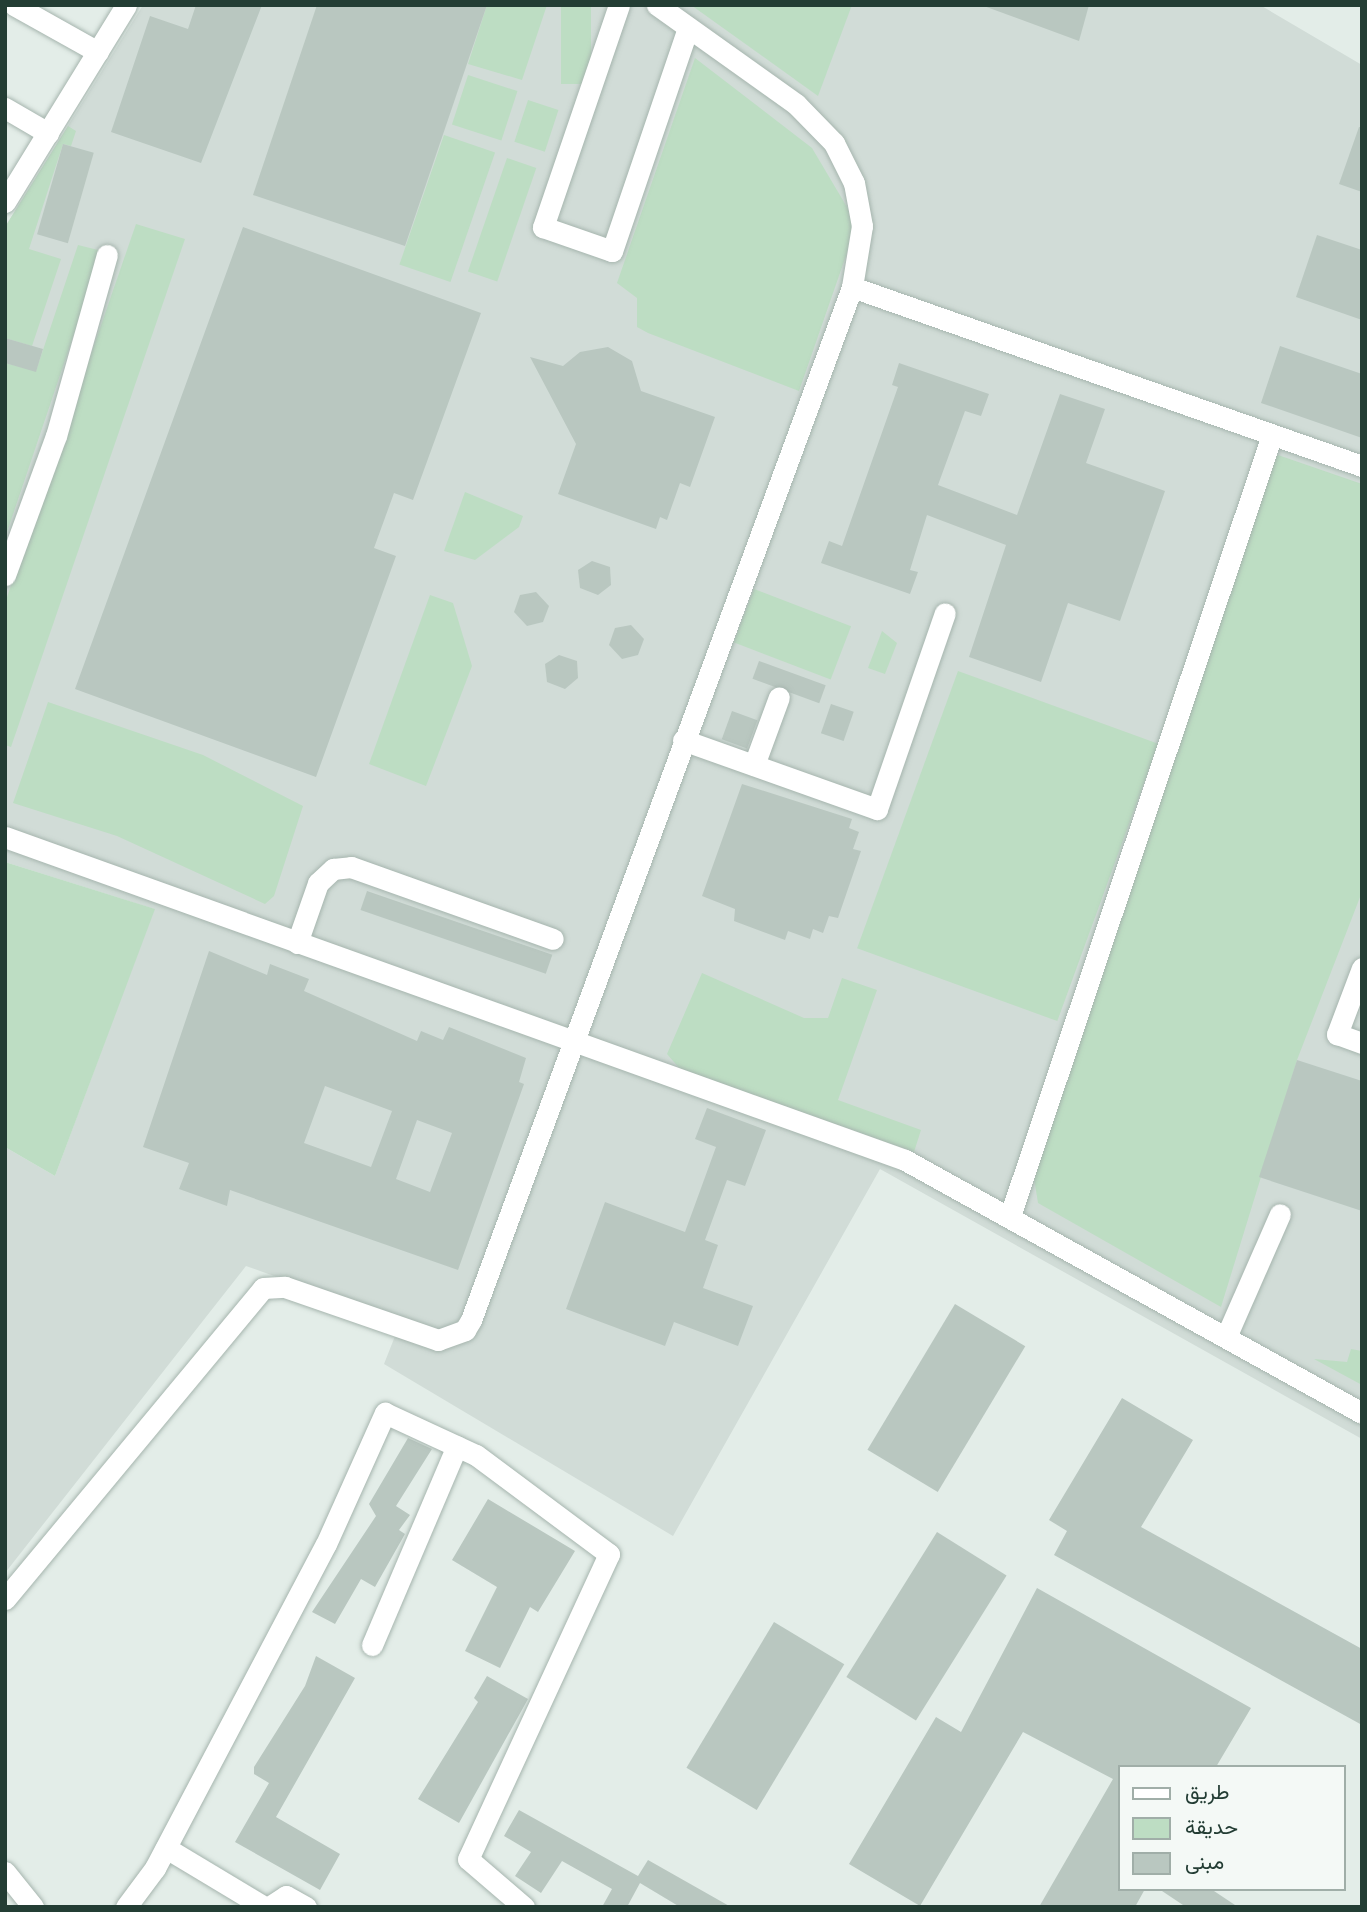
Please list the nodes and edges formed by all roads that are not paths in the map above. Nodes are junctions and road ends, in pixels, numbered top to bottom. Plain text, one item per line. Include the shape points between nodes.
1 (14, 5) edge
2 (126, 5) edge
3 (619, 5) edge
4 (657, 5) edge
5 (688, 28) junction
6 (97, 52) junction
7 (5, 108) edge
8 (48, 132) junction
9 (5, 202) edge
10 (107, 255) dead end
11 (852, 287) junction
12 (1272, 435) junction
13 (1362, 466) edge
14 (5, 575) edge
15 (945, 613) dead end
16 (779, 697) dead end
17 (683, 740) junction
18 (754, 765) junction
19 (5, 837) edge
20 (553, 939) dead end
21 (297, 943) junction
22 (1362, 968) edge
23 (572, 1043) junction
24 (1362, 1043) edge
25 (1280, 1214) dead end
26 (1010, 1216) junction
27 (1226, 1337) junction
28 (1362, 1413) edge
29 (457, 1446) junction
30 (5, 1599) edge
31 (372, 1645) dead end
32 (166, 1848) junction
33 (5, 1872) edge
34 (33, 1907) edge
35 (126, 1907) edge
36 (266, 1907) edge
37 (306, 1907) edge
38 (524, 1907) edge

1 - 6 street
2 - 6 street
3 - 5 street via 543,227 612,251
4 - 5 street
5 - 11 street via 796,104 834,143 853,183 862,226
6 - 8 street
7 - 8 street
8 - 9 street
10 - 14 street via 56,436
11 - 12 street
11 - 17 street
12 - 13 street
12 - 26 street
15 - 18 street via 877,809
16 - 18 street
17 - 18 street
17 - 23 street
19 - 21 street
20 - 21 street via 351,867 333,869 318,883
21 - 23 street
22 - 24 street via 1337,1034
23 - 26 street via 905,1160
23 - 30 street via 465,1330 438,1340 285,1287 263,1288
25 - 27 street
26 - 27 street
27 - 28 street
29 - 31 street
29 - 32 street via 385,1413 326,1544
29 - 38 street via 609,1555 468,1859
32 - 35 street
32 - 36 street
33 - 34 street
36 - 37 street via 286,1896

